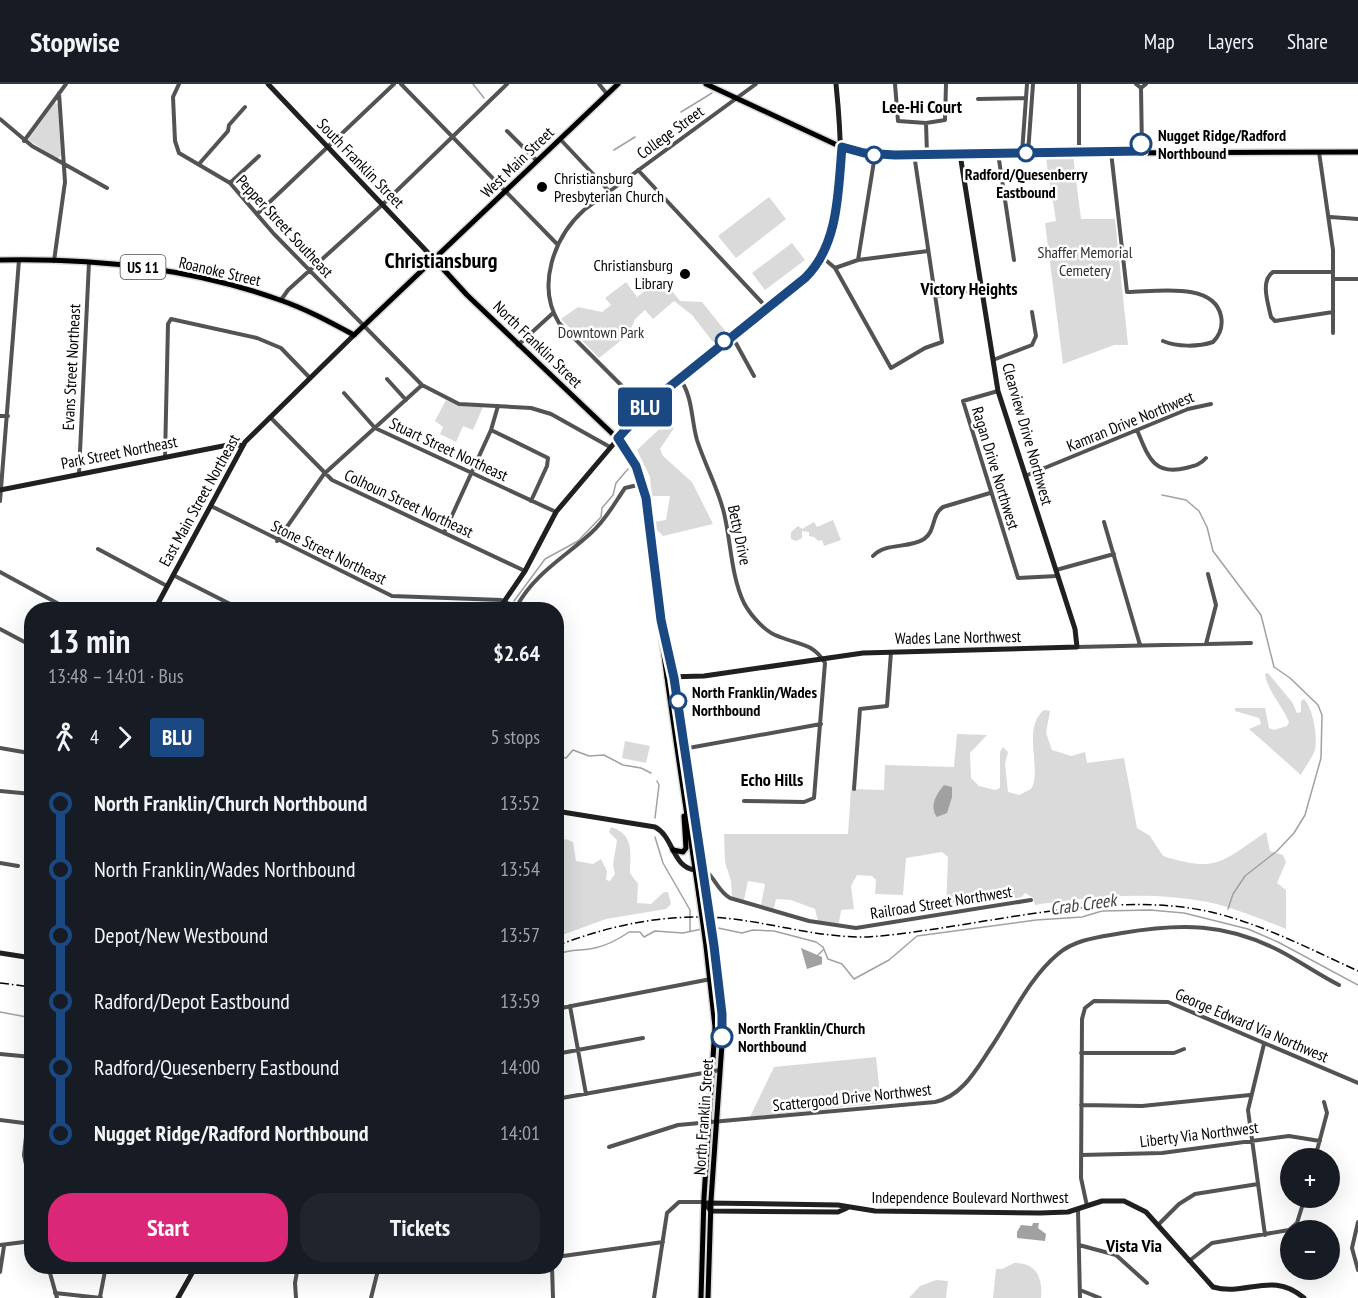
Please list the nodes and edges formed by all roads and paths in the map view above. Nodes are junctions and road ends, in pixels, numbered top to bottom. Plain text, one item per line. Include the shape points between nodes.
1 (66, 84) edge
2 (179, 84) edge
3 (268, 84) edge
4 (394, 84) edge
5 (401, 84) edge
6 (507, 84) edge
7 (598, 84) edge
8 (618, 84) edge
9 (706, 84) edge
10 (756, 84) edge
11 (836, 84) edge
12 (895, 84) edge
13 (946, 84) edge
14 (1027, 84) edge
15 (1033, 84) edge
16 (1079, 84) edge
17 (1136, 84) edge
18 (1146, 84) edge
19 (1141, 88) junction
20 (59, 93) junction
21 (607, 93) junction
22 (737, 98) junction
23 (1026, 98) junction
24 (978, 99) dead end
25 (244, 107) dead end
26 (0, 119) edge
27 (926, 123) junction
28 (507, 131) dead end
29 (451, 136) junction
30 (560, 139) junction
31 (24, 141) junction
32 (842, 147) junction
33 (328, 149) junction
34 (1142, 151) junction
35 (1079, 152) junction
36 (1111, 152) junction
37 (1319, 152) junction
38 (1358, 152) edge
39 (998, 153) junction
40 (1025, 153) junction
41 (914, 154) junction
42 (927, 154) junction
43 (960, 154) junction
44 (875, 155) junction
45 (259, 156) dead end
46 (537, 161) junction
47 (63, 164) junction
48 (200, 165) junction
49 (638, 170) junction
50 (230, 183) junction
51 (107, 188) dead end
52 (609, 191) junction
53 (505, 192) junction
54 (382, 205) junction
55 (257, 214) junction
56 (1330, 217) junction
57 (1358, 219) edge
58 (557, 244) junction
59 (928, 251) junction
60 (822, 257) junction
61 (434, 259) junction
62 (0, 260) edge
63 (19, 260) junction
64 (858, 260) junction
65 (1014, 260) dead end
66 (54, 261) junction
67 (89, 262) junction
68 (835, 268) junction
69 (310, 270) junction
70 (1333, 272) junction
71 (1333, 279) junction
72 (1358, 279) edge
73 (981, 289) junction
74 (936, 296) junction
75 (281, 300) junction
76 (767, 308) junction
77 (1032, 312) dead end
78 (1333, 312) junction
79 (553, 313) junction
80 (363, 327) junction
81 (1333, 333) dead end
82 (354, 335) junction
83 (731, 336) junction
84 (1163, 341) dead end
85 (519, 345) junction
86 (993, 360) junction
87 (754, 376) dead end
88 (310, 378) junction
89 (679, 378) junction
90 (387, 379) dead end
91 (422, 386) junction
92 (998, 391) junction
93 (344, 393) dead end
94 (406, 399) junction
95 (1211, 404) dead end
96 (498, 406) junction
97 (644, 408) junction
98 (0, 416) edge
99 (8, 416) junction
100 (269, 417) junction
101 (0, 424) edge
102 (7, 424) junction
103 (375, 428) junction
104 (491, 430) junction
105 (1137, 430) junction
106 (618, 438) junction
107 (243, 446) junction
108 (610, 447) junction
109 (165, 457) junction
110 (1206, 458) dead end
111 (80, 473) junction
112 (470, 473) junction
113 (324, 474) junction
114 (1024, 476) junction
115 (643, 483) junction
116 (1, 490) edge
117 (990, 494) junction
118 (0, 501) edge
119 (531, 501) junction
120 (211, 506) junction
121 (556, 512) junction
122 (1104, 522) dead end
123 (444, 533) junction
124 (277, 541) junction
125 (98, 549) dead end
126 (1114, 554) junction
127 (873, 556) dead end
128 (525, 571) junction
129 (0, 572) edge
130 (1056, 573) junction
131 (1208, 574) dead end
132 (173, 575) junction
133 (167, 586) junction
134 (55, 602) edge
135 (159, 602) edge
136 (225, 602) edge
137 (505, 602) joint
138 (519, 602) edge
139 (661, 620) junction
140 (0, 629) edge
141 (24, 642) edge
142 (1251, 643) dead end
143 (1206, 644) junction
144 (1140, 645) junction
145 (1077, 647) junction
146 (891, 652) junction
147 (823, 659) junction
148 (667, 677) junction
149 (674, 678) junction
150 (821, 724) junction
151 (0, 748) edge
152 (681, 749) junction
153 (24, 752) edge
154 (854, 789) dead end
155 (0, 791) edge
156 (24, 793) edge
157 (744, 801) dead end
158 (686, 806) junction
159 (564, 812) edge
160 (673, 850) junction
161 (0, 863) edge
162 (18, 866) dead end
163 (702, 868) junction
164 (695, 870) junction
165 (1031, 900) dead end
166 (0, 953) edge
167 (24, 957) edge
168 (718, 978) junction
169 (711, 979) junction
170 (1339, 985) dead end
171 (570, 1006) junction
172 (564, 1007) edge
173 (643, 1038) dead end
174 (1264, 1044) junction
175 (1184, 1049) dead end
176 (578, 1050) junction
177 (564, 1053) edge
178 (1081, 1053) junction
179 (0, 1054) edge
180 (24, 1056) edge
181 (716, 1070) junction
182 (1358, 1083) edge
183 (586, 1094) junction
184 (1250, 1095) junction
185 (564, 1098) edge
186 (1324, 1102) dead end
187 (1081, 1105) junction
188 (0, 1120) edge
189 (709, 1122) junction
190 (716, 1122) junction
191 (24, 1123) edge
192 (1252, 1141) junction
193 (1320, 1141) junction
194 (609, 1147) dead end
195 (1318, 1148) edge
196 (1081, 1155) junction
197 (1258, 1184) junction
198 (703, 1202) junction
199 (1087, 1207) junction
200 (711, 1208) junction
201 (1302, 1208) edge
202 (1078, 1210) junction
203 (1358, 1221) edge
204 (1158, 1226) junction
205 (1265, 1235) junction
206 (24, 1242) edge
207 (663, 1242) junction
208 (1079, 1245) junction
209 (2, 1246) edge
210 (564, 1256) edge
211 (1188, 1262) junction
212 (1358, 1270) edge
213 (0, 1272) edge
214 (50, 1274) edge
215 (104, 1274) edge
216 (192, 1274) edge
217 (297, 1274) edge
218 (378, 1274) edge
219 (552, 1274) edge
220 (1146, 1283) dead end
221 (1080, 1290) junction
222 (56, 1296) edge
223 (1302, 1297) edge
224 (100, 1298) edge
225 (178, 1298) edge
226 (296, 1298) edge
227 (371, 1298) edge
228 (553, 1298) edge
229 (654, 1298) edge
230 (700, 1298) edge
231 (708, 1298) edge
232 (1080, 1298) edge
233 (1100, 1298) edge

1 - 20 street
2 - 48 street, Pepper Street Southeast via 173,97 176,147
3 - 33 street, South Franklin Street
4 - 33 street
5 - 29 street
6 - 29 street
7 - 21 street
8 - 21 main road, West Main Street
9 - 22 main road
10 - 22 street, College Street
11 - 32 street
12 - 27 street via 898,121
13 - 27 street via 945,120
14 - 23 street
15 - 40 street
16 - 35 street
17 - 19 street
18 - 19 street
19 - 34 street
20 - 31 street
20 - 47 street
21 - 30 main road, West Main Street
22 - 32 main road
22 - 49 street, College Street
23 - 24 street
23 - 40 street
25 - 48 street
26 - 31 street
27 - 42 street
28 - 46 street
29 - 53 street
29 - 54 street
30 - 46 main road, West Main Street
30 - 52 street
31 - 47 street
32 - 44 main road
32 - 60 street via 831,233
33 - 54 street, South Franklin Street
33 - 55 street
34 - 36 main road
34 - 37 main road
35 - 36 main road
35 - 40 main road
36 - 84 street via 1127,292 1195,292 1207,295 1218,306 1221,330 1213,342 1188,345
37 - 38 main road
37 - 56 street
39 - 40 main road
39 - 43 main road
39 - 65 street
41 - 42 main road
41 - 44 main road
41 - 59 street
42 - 43 main road
43 - 73 street, Clearview Drive Northwest
44 - 64 street
45 - 50 street
46 - 53 main road, West Main Street
47 - 51 street
47 - 66 street via 64,194
48 - 50 street, Pepper Street Southeast
49 - 52 street, College Street
49 - 76 street
50 - 55 street, Pepper Street Southeast
52 - 58 street, College Street via 572,221
53 - 58 street
53 - 61 main road, West Main Street
54 - 61 street, South Franklin Street
54 - 69 street
55 - 69 street, Pepper Street Southeast
56 - 57 street
56 - 70 street
58 - 79 street, College Street via 549,279
59 - 64 street
59 - 74 street
60 - 68 street
60 - 76 street via 805,278
61 - 80 main road, West Main Street
61 - 85 main road, North Franklin Street
62 - 63 main road, Roanoke Street / US 11
63 - 66 main road, Roanoke Street / US 11
63 - 99 street
64 - 68 street
66 - 67 main road, Roanoke Street / US 11
67 - 75 main road, Roanoke Street / US 11 via 147,267
67 - 111 street, Evans Street Northeast
68 - 74 street via 891,368 942,342
69 - 75 street
69 - 80 street, Pepper Street Southeast
70 - 71 street
70 - 78 street via 1273,272 1266,282 1275,321
71 - 72 street
71 - 78 street
73 - 74 street
73 - 86 street, Clearview Drive Northwest
75 - 82 main road, Roanoke Street / US 11
76 - 83 street
77 - 86 street via 1036,336 1032,345
78 - 81 street
79 - 85 street
79 - 97 street
80 - 82 main road, West Main Street
80 - 91 street, Pepper Street Southeast
82 - 88 street, East Main Street Northeast
83 - 87 street
83 - 89 street
85 - 106 main road, North Franklin Street
86 - 92 street, Clearview Drive Northwest
88 - 100 street, East Main Street Northeast
88 - 109 street via 281,348 257,338 171,319
89 - 97 street
89 - 147 street, Betty Drive via 689,395 697,438 722,505 737,584 745,604 774,635 811,646
90 - 94 street
91 - 94 street
91 - 96 street, Pepper Street Southeast via 459,404
92 - 114 street, Clearview Drive Northwest
92 - 117 street, Ragan Drive Northwest via 963,401
93 - 103 street, Stuart Street Northeast
94 - 103 street
95 - 105 street, Kamran Drive Northwest
96 - 104 street
96 - 108 street, Pepper Street Southeast via 551,414
97 - 106 street
98 - 99 street
99 - 102 street
100 - 107 street, East Main Street Northeast
100 - 113 street, Colhoun Street Northeast
101 - 102 street
102 - 116 street
103 - 112 street, Stuart Street Northeast
103 - 113 street
104 - 112 street
104 - 119 street via 548,458
105 - 110 street via 1150,458 1161,469 1197,466
105 - 114 street, Kamran Drive Northwest
106 - 108 street
106 - 115 main road, North Franklin Street via 631,455
107 - 109 street, Park Street Northeast via 233,444
107 - 120 street, East Main Street Northeast
108 - 121 street
109 - 111 street, Park Street Northeast
111 - 116 street, Park Street Northeast
112 - 119 street, Stuart Street Northeast
112 - 123 street
113 - 123 street, Colhoun Street Northeast
113 - 124 street
114 - 130 street, Clearview Drive Northwest
115 - 138 street via 625,488 599,525 544,571
115 - 139 main road, North Franklin Street
116 - 118 street
117 - 127 street via 943,507 924,539
117 - 130 street, Ragan Drive Northwest via 1018,578
119 - 121 street, Stuart Street Northeast
120 - 124 street, Stone Street Northeast
120 - 132 street, East Main Street Northeast
121 - 128 street
122 - 126 street
123 - 128 street, Colhoun Street Northeast
124 - 137 street, Stone Street Northeast via 392,596
125 - 133 street
126 - 130 street
126 - 144 street
128 - 137 street
129 - 134 street
130 - 145 street, Clearview Drive Northwest
131 - 143 street via 1216,604
132 - 133 street, East Main Street Northeast
132 - 136 street
133 - 135 street, East Main Street Northeast
139 - 148 main road, North Franklin Street
139 - 149 main road, North Franklin Street
140 - 141 street
142 - 143 street, Wades Lane Northwest
143 - 144 street, Wades Lane Northwest
144 - 145 street, Wades Lane Northwest
145 - 146 street, Wades Lane Northwest
146 - 147 street, Wades Lane Northwest
146 - 154 street via 887,706 860,709
147 - 149 street, Wades Lane Northwest
147 - 150 street
148 - 149 street, Wades Lane Northwest
148 - 152 main road, North Franklin Street
149 - 152 main road, North Franklin Street
150 - 152 street
150 - 157 street via 813,798 804,802
151 - 153 street
152 - 158 main road, North Franklin Street
152 - 163 main road, North Franklin Street
155 - 156 street
158 - 160 main road via 686,848 682,852
158 - 164 main road, North Franklin Street
159 - 160 street via 651,826 664,833
160 - 164 street via 680,863
161 - 162 street
163 - 164 street
163 - 165 street, Railroad Street Northwest via 708,870 721,892 730,898 828,925 876,926
163 - 168 main road, North Franklin Street, bridge
164 - 169 main road, North Franklin Street, bridge
166 - 167 street
168 - 169 street
168 - 181 main road, North Franklin Street via 722,1014
169 - 171 street
169 - 181 main road, North Franklin Street
170 - 190 street, Scattergood Drive Northwest via 1262,942 1214,928 1171,926 1085,940 1059,953 1043,969 981,1061 949,1097 935,1102
171 - 172 street
171 - 176 street
173 - 176 street
174 - 178 street, George Edward Via Northwest via 1168,1002 1100,1000 1089,1004 1083,1013
174 - 182 street, George Edward Via Northwest
174 - 184 street
175 - 178 street via 1174,1053
176 - 177 street
176 - 183 street
178 - 187 street, George Edward Via Northwest
179 - 180 street
181 - 183 street
181 - 189 main road, North Franklin Street
181 - 190 main road, North Franklin Street
183 - 185 street
184 - 187 street via 1142,1106
184 - 192 street
186 - 193 street via 1327,1113
187 - 196 street, George Edward Via Northwest
188 - 191 street
189 - 190 street, Scattergood Drive Northwest
189 - 194 street, Scattergood Drive Northwest via 678,1125
189 - 198 main road, North Franklin Street
190 - 200 main road, North Franklin Street
192 - 193 street, Liberty Via Northwest via 1295,1135
192 - 196 street, Liberty Via Northwest via 1162,1153
192 - 197 street
193 - 195 street
196 - 199 street, George Edward Via Northwest
197 - 204 street via 1195,1194
197 - 205 street
198 - 200 street
198 - 207 street via 679,1202 670,1208
198 - 230 main road, North Franklin Street
199 - 202 street, Independence Boulevard Northwest
199 - 204 street, Independence Boulevard Northwest via 1110,1200 1124,1201 1142,1209
200 - 202 street, Independence Boulevard Northwest via 838,1212 847,1208 1040,1213
200 - 231 main road, North Franklin Street
201 - 205 street via 1294,1227
202 - 208 street
203 - 212 street via 1352,1248
204 - 211 street, Independence Boulevard Northwest
205 - 211 street via 1212,1243
206 - 209 street
207 - 210 street
207 - 229 street
208 - 220 street via 1116,1255
208 - 221 street
209 - 213 street
211 - 223 street, Independence Boulevard Northwest via 1220,1289 1270,1284
214 - 222 street
215 - 224 street
216 - 225 street
217 - 226 street
218 - 227 street
219 - 228 street
221 - 232 street
221 - 233 street
222 - 224 street

